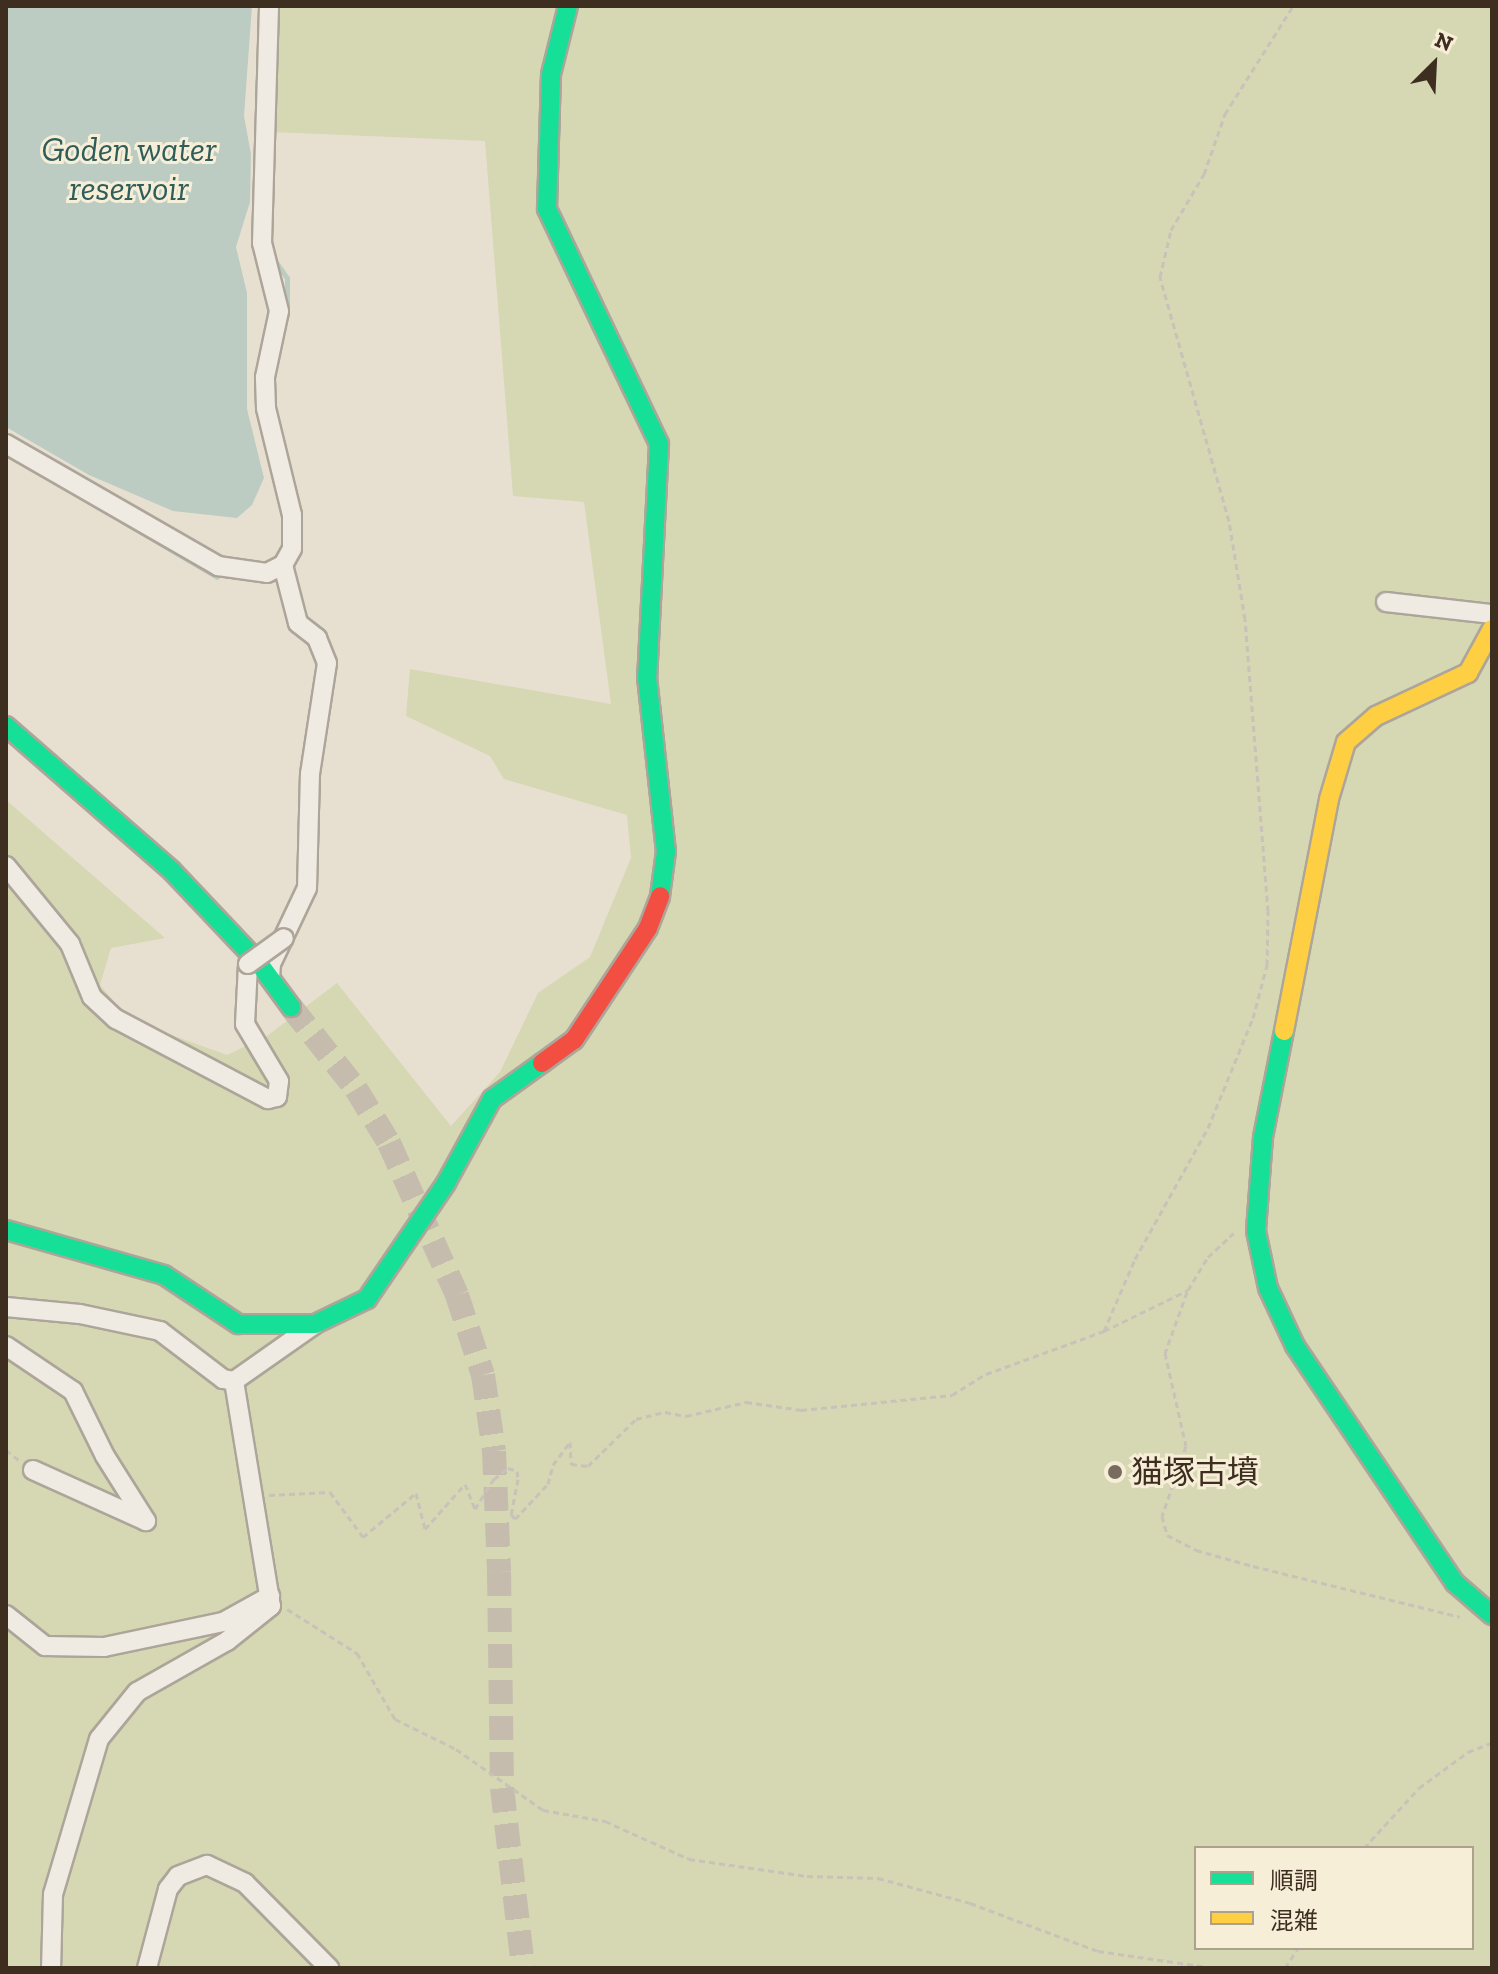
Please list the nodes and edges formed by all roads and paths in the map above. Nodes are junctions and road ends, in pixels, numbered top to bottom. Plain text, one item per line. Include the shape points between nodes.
1 (269, 6) edge
2 (568, 6) edge
3 (1293, 6) edge
4 (6, 444) edge
5 (283, 565) junction
6 (1386, 602) dead end
7 (1492, 614) edge
8 (1492, 629) edge
9 (6, 726) edge
10 (6, 866) edge
11 (284, 938) junction
12 (270, 978) junction
13 (291, 1007) tunnel mouth
14 (1258, 1211) junction
15 (6, 1230) edge
16 (1188, 1290) junction
17 (6, 1307) edge
18 (315, 1324) junction
19 (1104, 1331) junction
20 (6, 1346) edge
21 (234, 1381) junction
22 (33, 1470) dead end
23 (255, 1496) junction
24 (270, 1596) junction
25 (6, 1615) edge
26 (1492, 1615) edge
27 (1462, 1617) dead end
28 (1492, 1743) edge
29 (1366, 1846) edge
30 (1297, 1950) edge
31 (51, 1968) edge
32 (147, 1968) edge
33 (329, 1968) edge
34 (1215, 1968) edge
35 (1285, 1968) edge

1 - 5 street via 262,243 279,311 265,377 266,408 292,515 292,549
2 - 18 street via 551,74 547,209 659,444 647,677 666,851 663,889 633,955 574,1040 492,1099 446,1183 367,1299
3 - 19 path via 1225,114 1204,174 1171,230 1160,277 1229,521 1245,619 1268,911 1267,965 1253,1018 1208,1128 1141,1246
4 - 5 street via 218,566 267,573
5 - 11 street via 298,623 317,638 327,663 310,774 311,863 297,918
6 - 7 street
8 - 14 street via 1468,673 1376,716 1346,742 1329,799 1263,1137
9 - 12 street via 172,871
10 - 11 street, bridge via 70,944 92,997 116,1019 268,1099 277,1097 279,1081 245,1024 248,964
11 - 12 street
12 - 13 street
14 - 16 path via 1208,1257
14 - 26 street via 1256,1231 1268,1288 1295,1346 1455,1583
15 - 18 street via 164,1275 238,1324
16 - 19 path
16 - 27 path via 1165,1353 1186,1446 1162,1516 1167,1535 1196,1550 1253,1566
17 - 21 street via 80,1314 160,1331 223,1379
18 - 21 street
19 - 23 path via 1030,1355 952,1395 801,1410 746,1402 716,1412 665,1412 636,1419 588,1466 571,1464 570,1442 562,1448 548,1484 515,1519 511,1514 517,1471 508,1468 494,1479 475,1509 465,1484 425,1529 416,1493 363,1537 330,1492
20 - 22 street via 73,1391 146,1521
21 - 23 street
23 - 24 street
24 - 25 street via 223,1622 104,1647 45,1646
24 - 31 street via 271,1606 253,1624 137,1692 99,1739 53,1894
24 - 34 path via 357,1653 395,1719 456,1749 543,1810 605,1821 689,1859 807,1876 878,1878 970,1903 1098,1951
28 - 29 path via 1468,1752 1419,1788
30 - 35 path
32 - 33 street via 168,1889 178,1876 207,1865 245,1883

